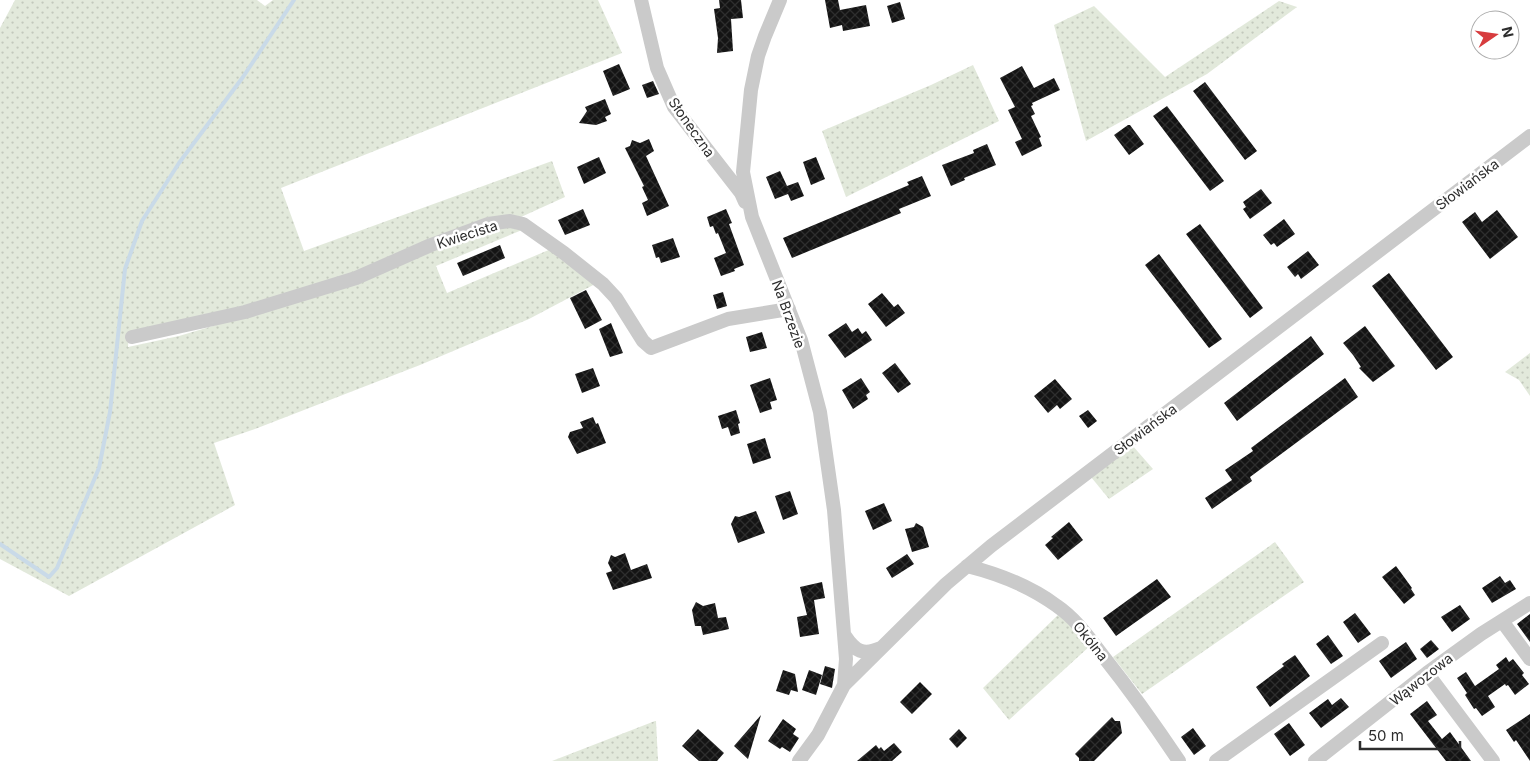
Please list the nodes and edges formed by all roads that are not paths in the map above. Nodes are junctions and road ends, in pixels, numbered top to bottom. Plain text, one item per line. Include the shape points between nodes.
1 (641, 0) edge
2 (780, 0) edge
3 (1530, 136) edge
4 (752, 217) junction
5 (789, 308) junction
6 (132, 337) dead end
7 (967, 566) junction
8 (1530, 603) edge
9 (1502, 621) junction
10 (845, 636) junction
11 (1382, 643) dead end
12 (883, 647) junction
13 (1530, 659) edge
14 (1427, 673) junction
15 (844, 685) junction
16 (800, 761) edge
17 (1179, 761) edge
18 (1216, 761) edge
19 (1315, 761) edge
20 (1493, 761) edge

1 - 4 street, Słoneczna via 657,68 674,107 741,193
2 - 4 street, Na Brzezie via 763,39 751,90 743,172
3 - 7 street, Słowiańska via 1134,435
4 - 5 street, Na Brzezie
5 - 6 street, Kwiecista via 728,320 651,348 603,284 523,224 510,221 488,224 431,245 356,278 245,312
5 - 10 street, Na Brzezie via 820,412 834,510
7 - 12 street, Słowiańska
7 - 17 street, Okólna via 1021,584 1075,620
8 - 9 street, Wąwozowa
9 - 13 street
9 - 14 street, Wąwozowa
10 - 12 street via 852,647 862,652
10 - 15 street, Na Brzezie
11 - 18 street
12 - 15 street, Słowiańska
14 - 19 street, Wąwozowa
14 - 20 street
15 - 16 street, Słowiańska via 818,735

